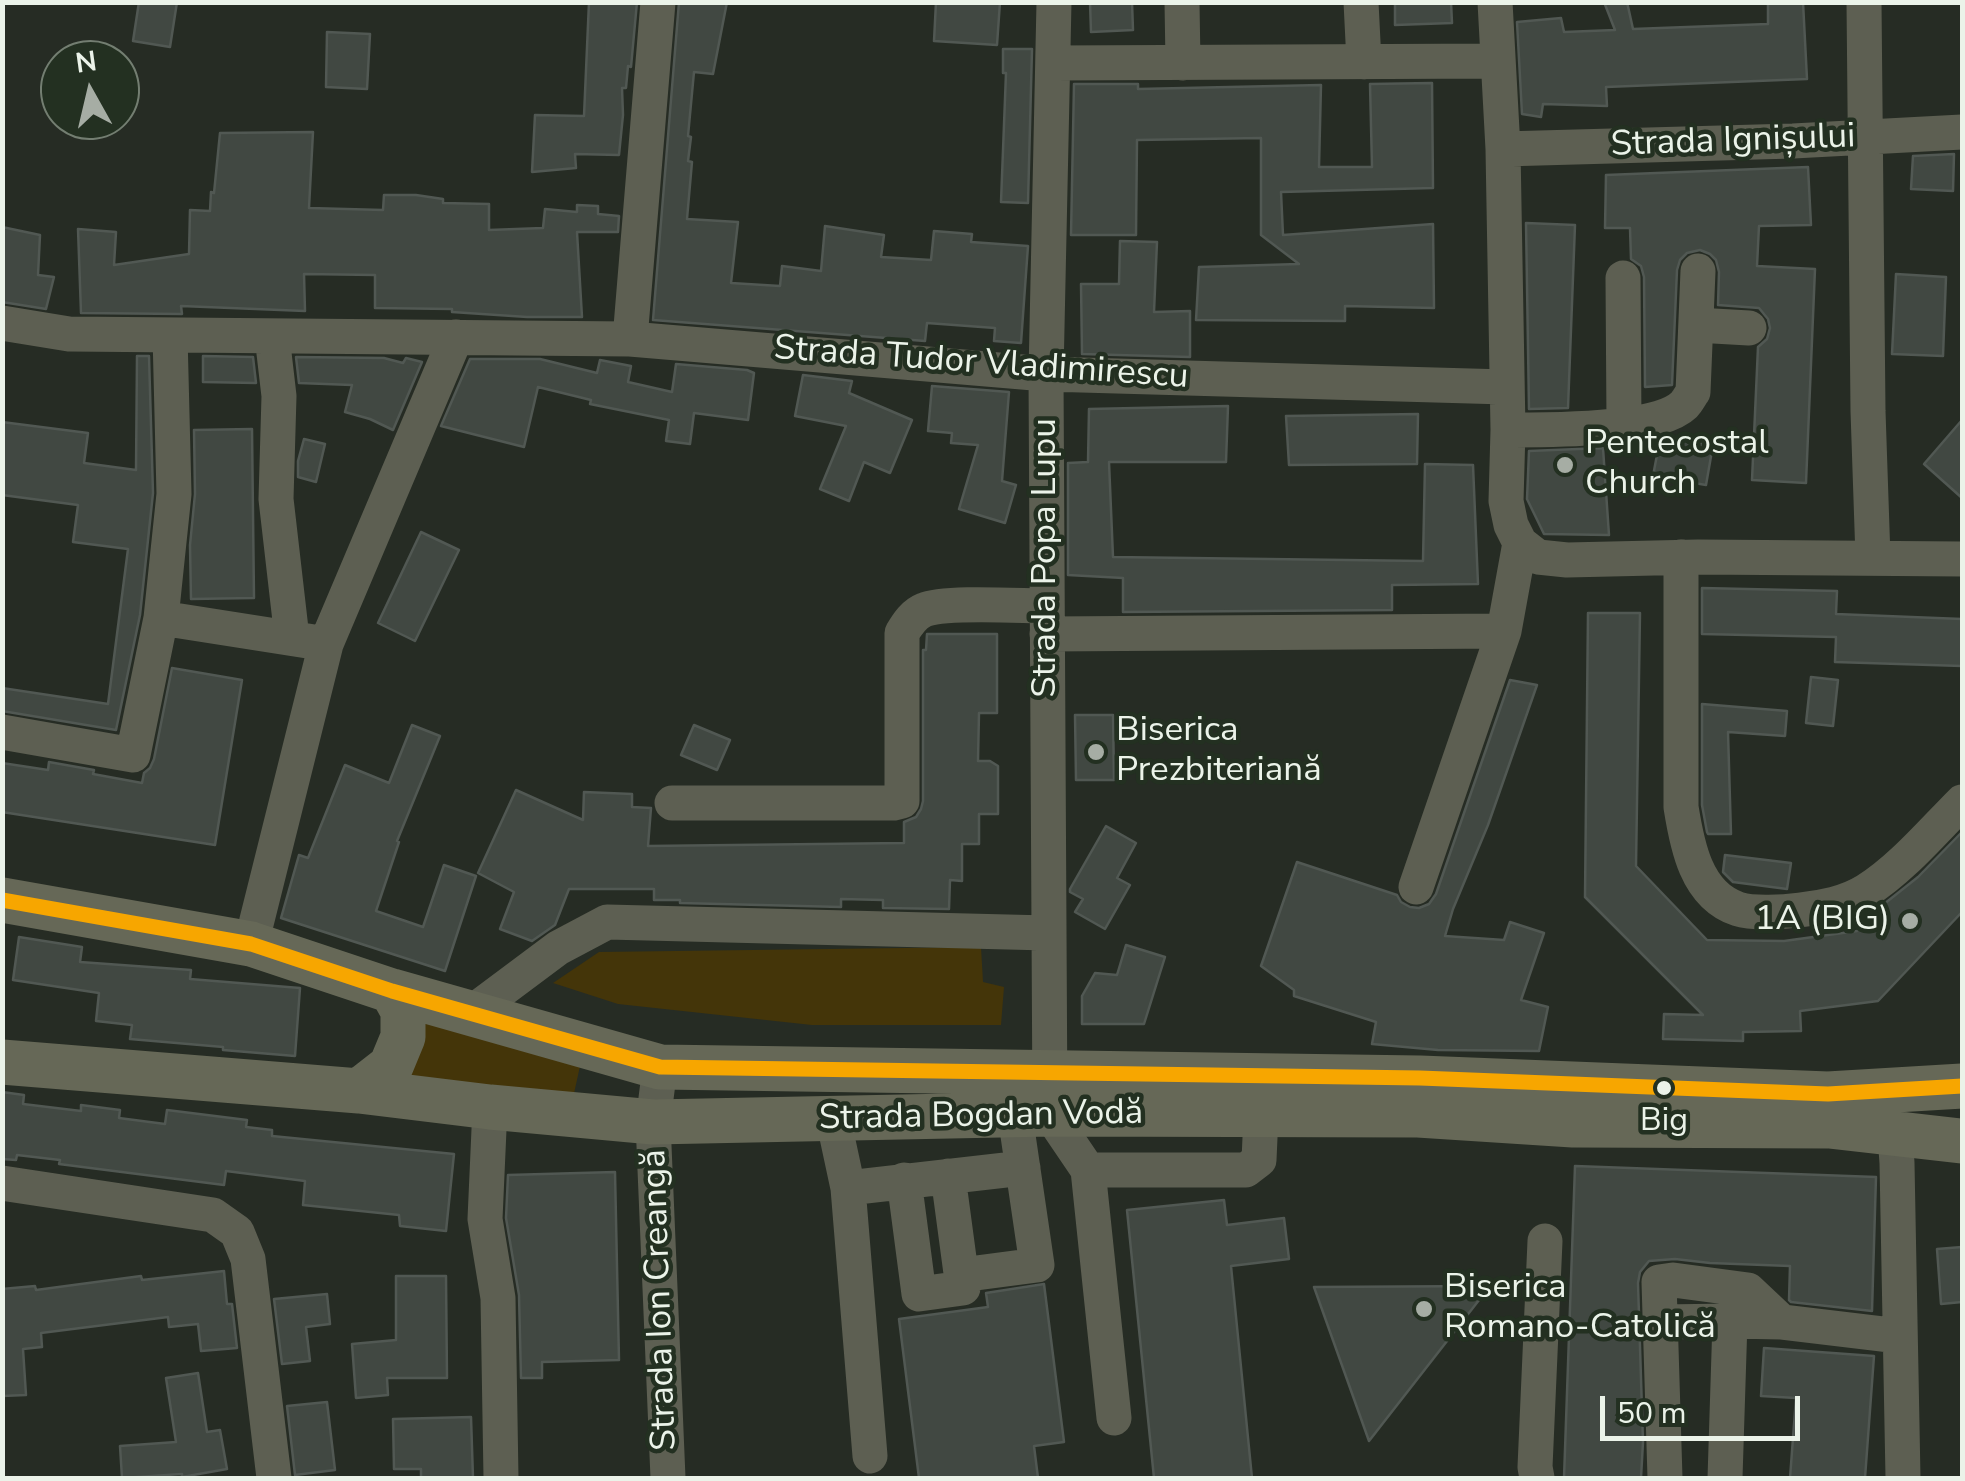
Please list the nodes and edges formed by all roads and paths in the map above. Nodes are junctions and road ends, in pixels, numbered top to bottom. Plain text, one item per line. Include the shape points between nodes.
1 (658, 2) edge
2 (1054, 2) edge
3 (1182, 2) edge
4 (1361, 2) edge
5 (1495, 2) edge
6 (1864, 2) edge
7 (1498, 61) junction
8 (1183, 62) junction
9 (1364, 62) junction
10 (1052, 63) junction
11 (1962, 132) edge
12 (1867, 138) junction
13 (1503, 149) junction
14 (1698, 271) dead end
15 (1623, 278) dead end
16 (2, 322) edge
17 (1696, 325) junction
18 (1748, 328) dead end
19 (170, 335) junction
20 (272, 336) junction
21 (456, 337) junction
22 (630, 338) junction
23 (1046, 374) junction
24 (1506, 387) junction
25 (1624, 424) junction
26 (1508, 430) junction
27 (1520, 543) junction
28 (1681, 557) junction
29 (1873, 558) junction
30 (1962, 558) edge
31 (161, 618) junction
32 (1047, 620) junction
33 (1504, 631) junction
34 (309, 641) junction
35 (2, 732) edge
36 (1962, 802) edge
37 (672, 803) dead end
38 (1416, 888) dead end
39 (2, 900) edge
40 (1048, 933) junction
41 (250, 944) junction
42 (392, 990) junction
43 (471, 1012) junction
44 (2, 1062) edge
45 (660, 1068) junction
46 (1962, 1086) edge
47 (359, 1090) junction
48 (1962, 1095) edge
49 (1038, 1101) junction
50 (490, 1106) junction
51 (1260, 1115) junction
52 (833, 1118) junction
53 (653, 1122) junction
54 (1894, 1134) junction
55 (1962, 1141) edge
56 (1023, 1168) junction
57 (1088, 1170) junction
58 (948, 1176) junction
59 (904, 1180) junction
60 (2, 1183) edge
61 (848, 1188) junction
62 (1545, 1241) dead end
63 (961, 1275) junction
64 (1730, 1321) junction
65 (1660, 1322) junction
66 (1782, 1322) junction
67 (1899, 1336) junction
68 (1114, 1418) dead end
69 (870, 1456) dead end
70 (274, 1478) edge
71 (501, 1478) edge
72 (668, 1478) edge
73 (1537, 1478) edge
74 (1665, 1478) edge
75 (1725, 1478) edge
76 (1903, 1478) edge

1 - 22 street
2 - 10 street, Strada Popa Lupu
3 - 8 street
4 - 9 street
5 - 7 street
6 - 12 street
7 - 9 street
7 - 13 street
8 - 9 street
8 - 10 street
10 - 23 street, Strada Popa Lupu
11 - 12 street, Strada Ignișului
12 - 13 street, Strada Ignișului
12 - 29 street
13 - 24 street
14 - 17 street
15 - 25 street
16 - 19 street, Strada Tudor Vladimirescu via 70,334
17 - 18 street
17 - 25 street via 1692,392 1685,405
19 - 20 street, Strada Tudor Vladimirescu
19 - 31 street via 174,494
20 - 21 street, Strada Tudor Vladimirescu
20 - 34 street via 279,396 276,499
21 - 22 street, Strada Tudor Vladimirescu
21 - 34 street
22 - 23 street, Strada Tudor Vladimirescu
23 - 24 street, Strada Tudor Vladimirescu
23 - 32 street, Strada Popa Lupu
24 - 26 street
25 - 26 street
26 - 27 street via 1506,501
27 - 28 street via 1538,557 1567,560
27 - 33 street
28 - 29 street
28 - 36 street via 1682,807 1700,878 1720,900 1741,910 1833,906 1890,873
29 - 30 street
31 - 34 street
31 - 35 street via 133,755
32 - 33 street
32 - 37 street via 952,606 926,608 912,618 902,633 902,801
32 - 40 street, Strada Popa Lupu
33 - 38 street
34 - 41 street
39 - 41 main road, Strada Bogdan Vodă
40 - 43 street via 607,922 558,948
40 - 49 street, Strada Popa Lupu
41 - 42 main road, Strada Bogdan Vodă
42 - 43 main road, Strada Bogdan Vodă
42 - 47 main road via 404,1011 403,1037 391,1066
43 - 45 main road, Strada Bogdan Vodă
44 - 47 main road, Strada Bogdan Vodă
45 - 49 main road, Strada Bogdan Vodă
45 - 53 street, Strada Ion Creangă
46 - 49 main road, Strada Bogdan Vodă via 1828,1094 1420,1078
47 - 50 main road, Strada Bogdan Vodă
48 - 55 main road via 1956,1112
49 - 51 main road, Strada Bogdan Vodă
49 - 52 main road, Strada Bogdan Vodă
49 - 56 street, Strada Popa Lupu
49 - 57 street
50 - 53 main road, Strada Bogdan Vodă
50 - 71 street via 485,1219 498,1298
51 - 54 main road, Strada Bogdan Vodă via 1829,1126
51 - 57 street via 1259,1160 1246,1170
52 - 53 main road, Strada Bogdan Vodă
52 - 61 street
53 - 72 street, Strada Ion Creangă
54 - 55 main road, Strada Bogdan Vodă
54 - 67 street
56 - 58 street
56 - 63 street, Strada Popa Lupu via 1036,1265
57 - 68 street
58 - 59 street
58 - 63 street
59 - 61 street
59 - 63 street via 919,1294 963,1288
60 - 70 street via 213,1215 238,1232 248,1259
61 - 69 street
62 - 73 street
64 - 65 street
64 - 66 street
64 - 75 street
65 - 66 street via 1660,1282 1673,1280 1748,1290
65 - 74 street
66 - 67 street
67 - 76 street

